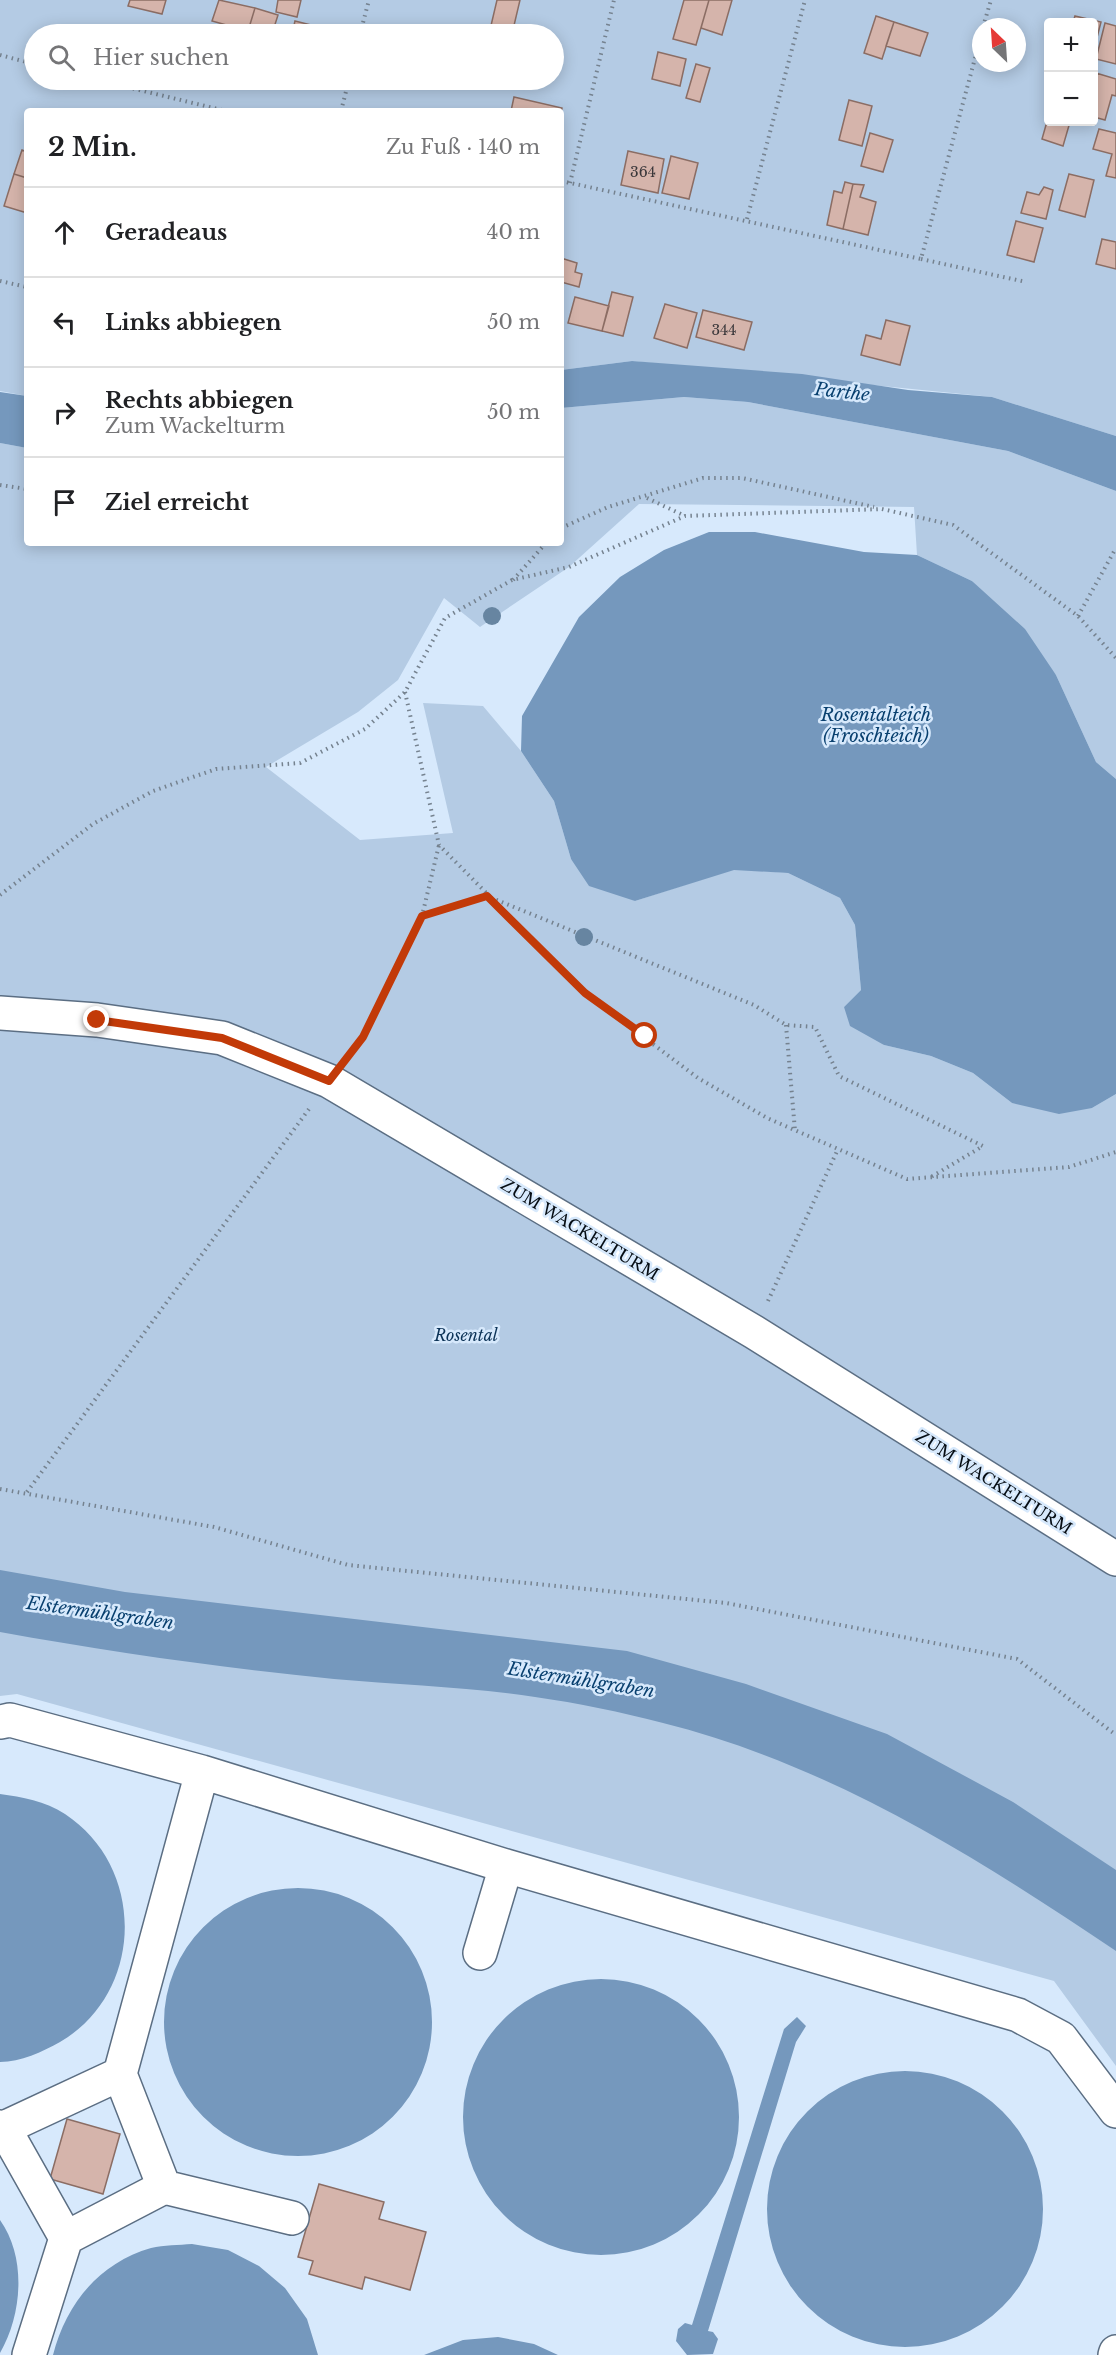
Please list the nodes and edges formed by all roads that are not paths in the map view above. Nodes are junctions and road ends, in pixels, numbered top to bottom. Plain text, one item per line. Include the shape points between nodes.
1 (0, 1013) edge
2 (1116, 1559) edge
3 (0, 1722) edge
4 (202, 1772) junction
5 (506, 1866) junction
6 (480, 1953) dead end
7 (120, 2074) junction
8 (1116, 2111) edge
9 (2, 2127) edge
10 (164, 2187) junction
11 (292, 2218) dead end
12 (66, 2238) junction
13 (29, 2355) edge

1 - 2 lane, ZUM WACKELTURM via 97,1020 222,1038 329,1081 754,1332
3 - 4 lane via 9,1720
4 - 5 lane
4 - 7 lane
5 - 6 lane
5 - 8 lane via 1018,2015 1061,2038
7 - 9 lane
7 - 10 lane
9 - 12 lane
10 - 11 lane
10 - 12 lane
12 - 13 lane

